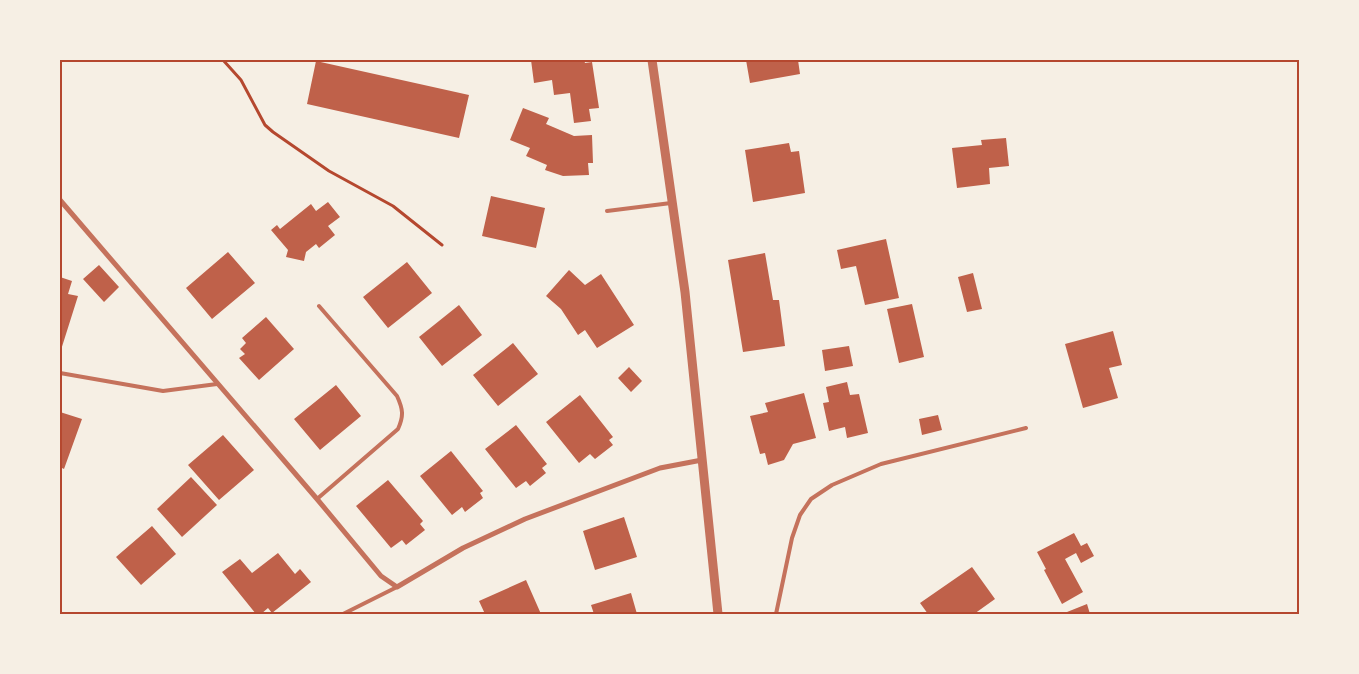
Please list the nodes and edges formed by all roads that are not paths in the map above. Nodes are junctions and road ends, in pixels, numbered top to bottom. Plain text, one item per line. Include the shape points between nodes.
1 (652, 60) edge
2 (60, 200) edge
3 (673, 203) junction
4 (607, 211) dead end
5 (319, 306) dead end
6 (60, 372) edge
7 (217, 384) junction
8 (1026, 428) dead end
9 (702, 460) junction
10 (317, 499) junction
11 (397, 587) junction
12 (343, 614) edge
13 (718, 614) edge
14 (776, 614) edge

1 - 3 street
2 - 7 street
3 - 4 lane
3 - 9 street
5 - 10 lane via 397,396 403,418 398,429
6 - 7 lane via 163,391
7 - 10 street
8 - 14 lane via 881,464 832,485 811,499 800,515 792,538
9 - 11 street via 660,468 525,519 463,548
9 - 13 street
10 - 11 street via 381,576
11 - 12 lane

